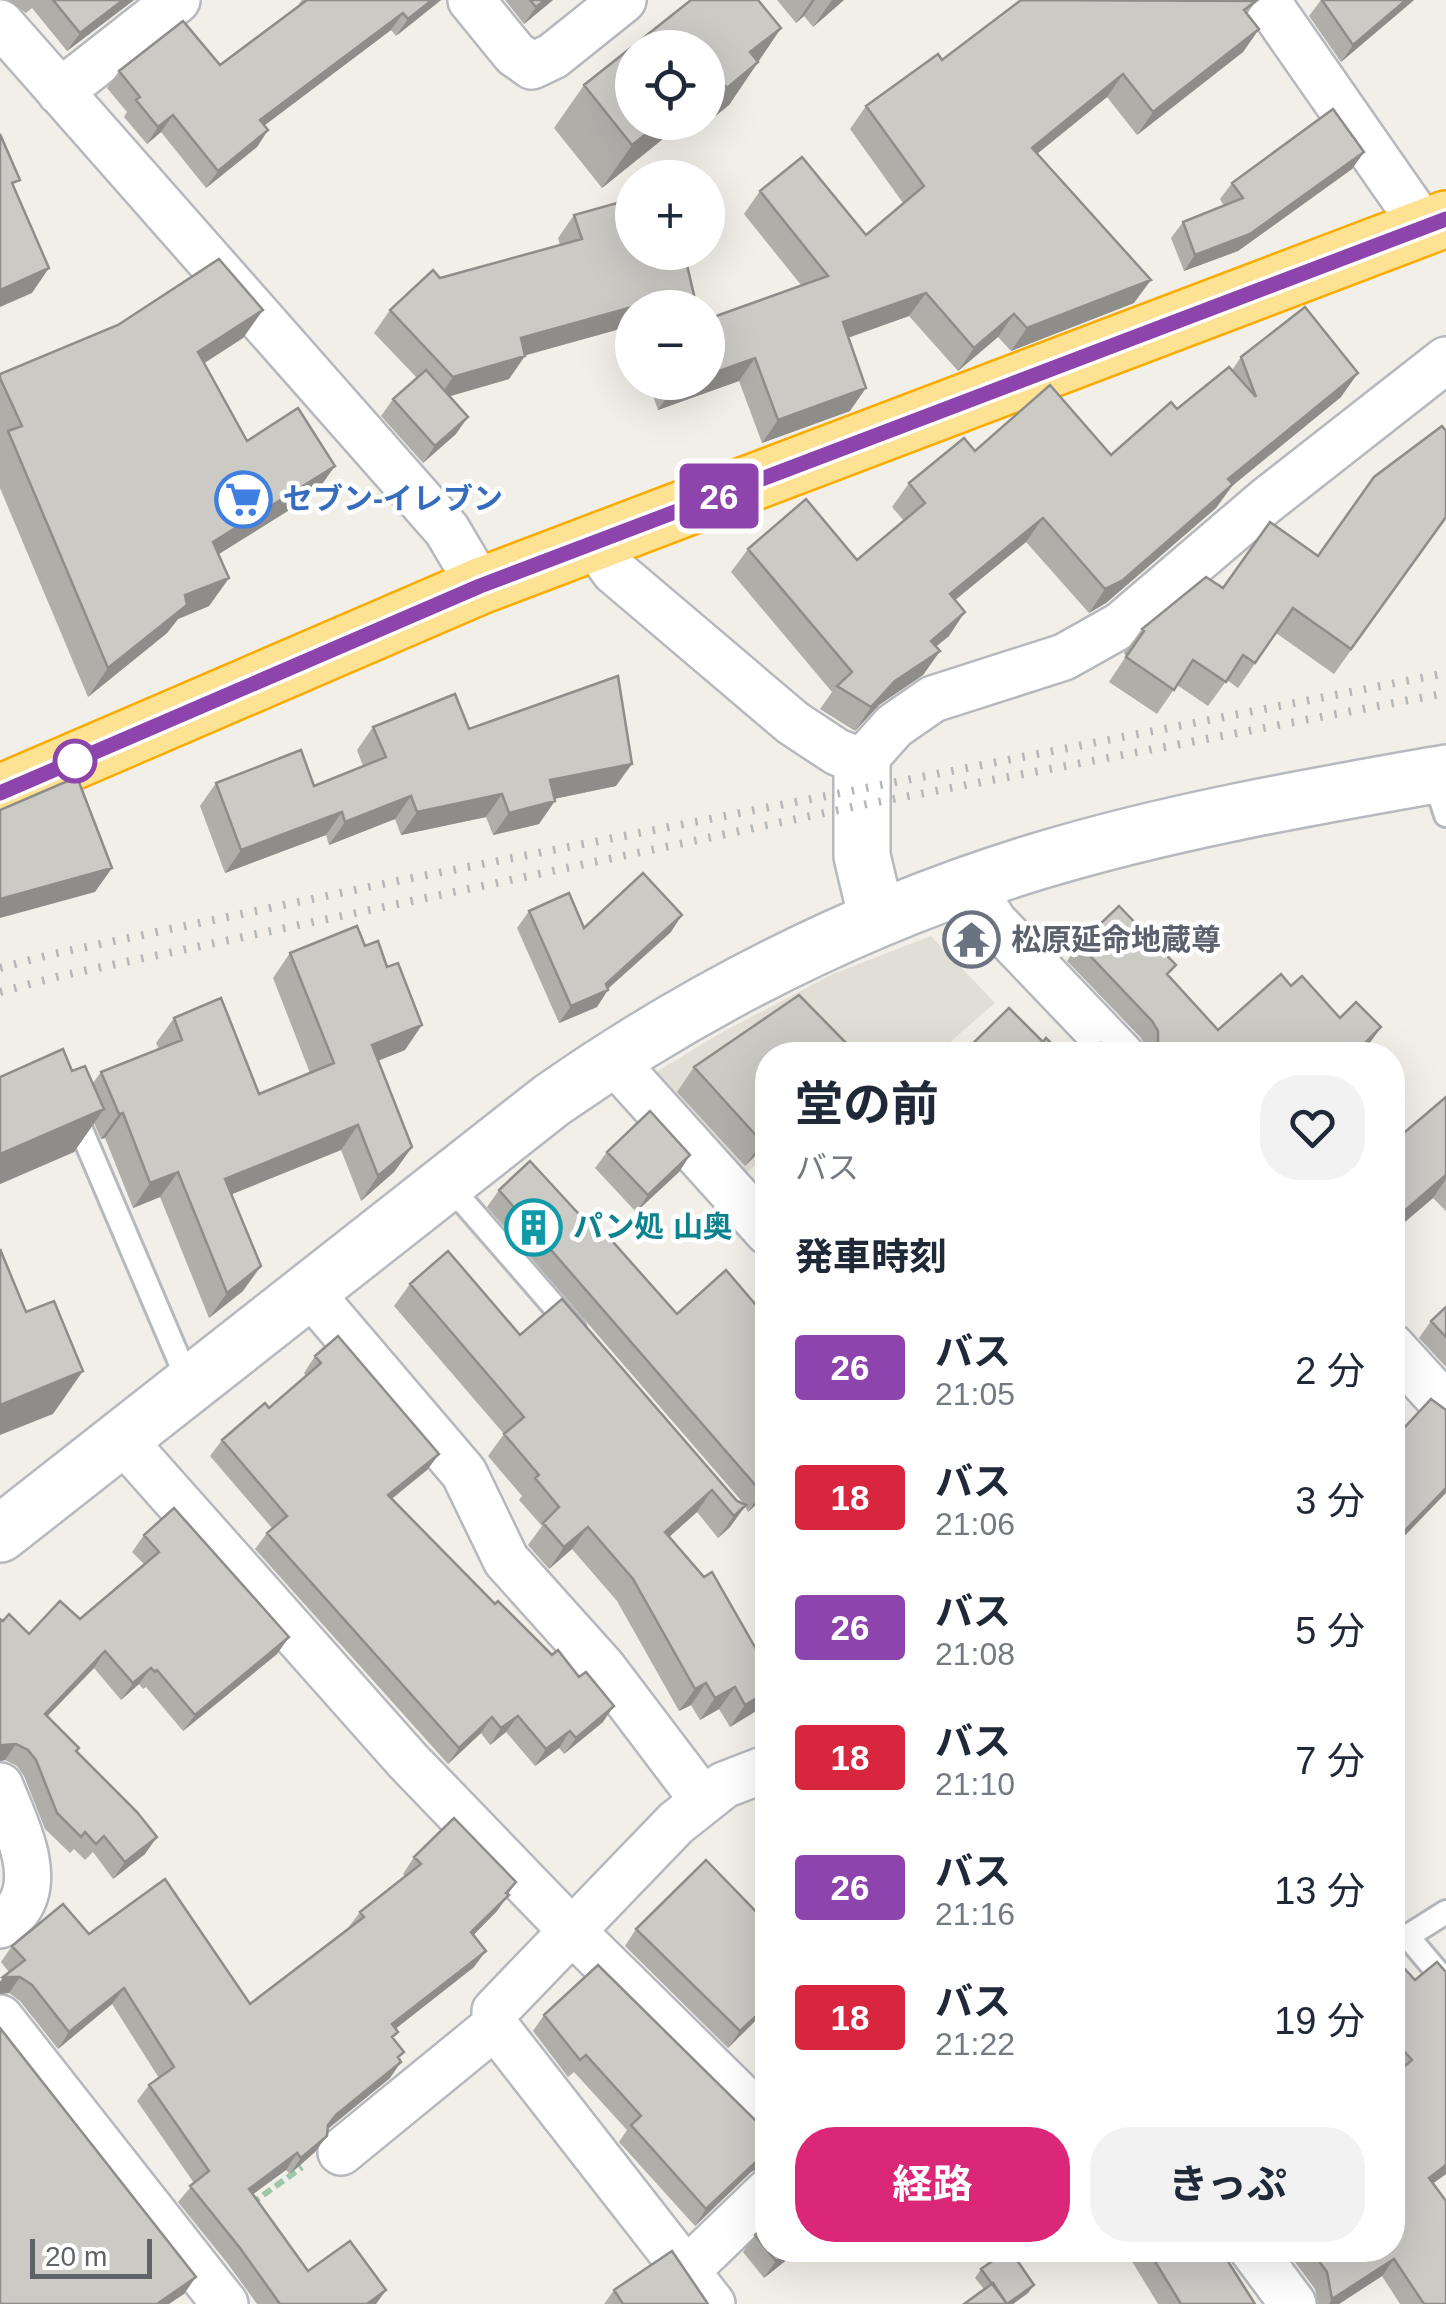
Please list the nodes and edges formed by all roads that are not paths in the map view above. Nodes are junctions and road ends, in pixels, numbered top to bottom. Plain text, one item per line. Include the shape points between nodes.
1 (177, 0) edge
2 (471, 0) edge
3 (623, 0) edge
4 (1266, 0) edge
5 (0, 23) edge
6 (60, 92) junction
7 (1435, 223) edge
8 (1446, 360) edge
9 (594, 543) junction
10 (480, 586) junction
11 (862, 762) junction
12 (1442, 788) edge
13 (0, 793) edge
14 (970, 884) junction
15 (877, 919) junction
16 (1109, 1042) edge
17 (612, 1059) junction
18 (64, 1089) edge
19 (446, 1182) junction
20 (755, 1218) edge
21 (308, 1290) junction
22 (590, 1347) edge
23 (1405, 1361) edge
24 (189, 1383) junction
25 (1446, 1406) edge
26 (121, 1438) junction
27 (0, 1534) edge
28 (755, 1773) edge
29 (0, 1786) edge
30 (704, 1800) junction
31 (1446, 1912) edge
32 (0, 1925) edge
33 (573, 1932) junction
34 (1405, 1938) edge
35 (1405, 1945) edge
36 (1446, 1982) edge
37 (0, 2018) edge
38 (495, 2026) junction
39 (755, 2111) edge
40 (341, 2152) road end
41 (755, 2210) edge
42 (1262, 2262) edge
43 (700, 2287) edge
44 (225, 2304) edge
45 (1293, 2304) edge

1 - 6 street
2 - 3 street via 532,66
4 - 7 street
5 - 6 street
6 - 10 street via 447,530
7 - 9 highway
8 - 11 street via 1122,625 1064,657 932,698
9 - 10 highway
9 - 11 street via 614,571 792,723
10 - 13 highway
11 - 15 street via 862,856
12 - 14 street via 1115,840
14 - 15 street
14 - 16 street via 994,922
15 - 17 street via 764,972
17 - 19 street
17 - 20 street
18 - 24 lane
19 - 21 street
19 - 22 lane
21 - 24 street
21 - 30 street via 464,1473 506,1560 603,1668
23 - 25 street
24 - 26 street
26 - 27 street
26 - 33 street via 408,1761
28 - 30 street
29 - 32 street via 23,1846 26,1888 19,1908
30 - 33 street
31 - 34 lane
33 - 38 street via 495,2012
33 - 39 street
35 - 36 lane
37 - 44 street
38 - 40 street
38 - 43 street
41 - 43 street
42 - 45 street

